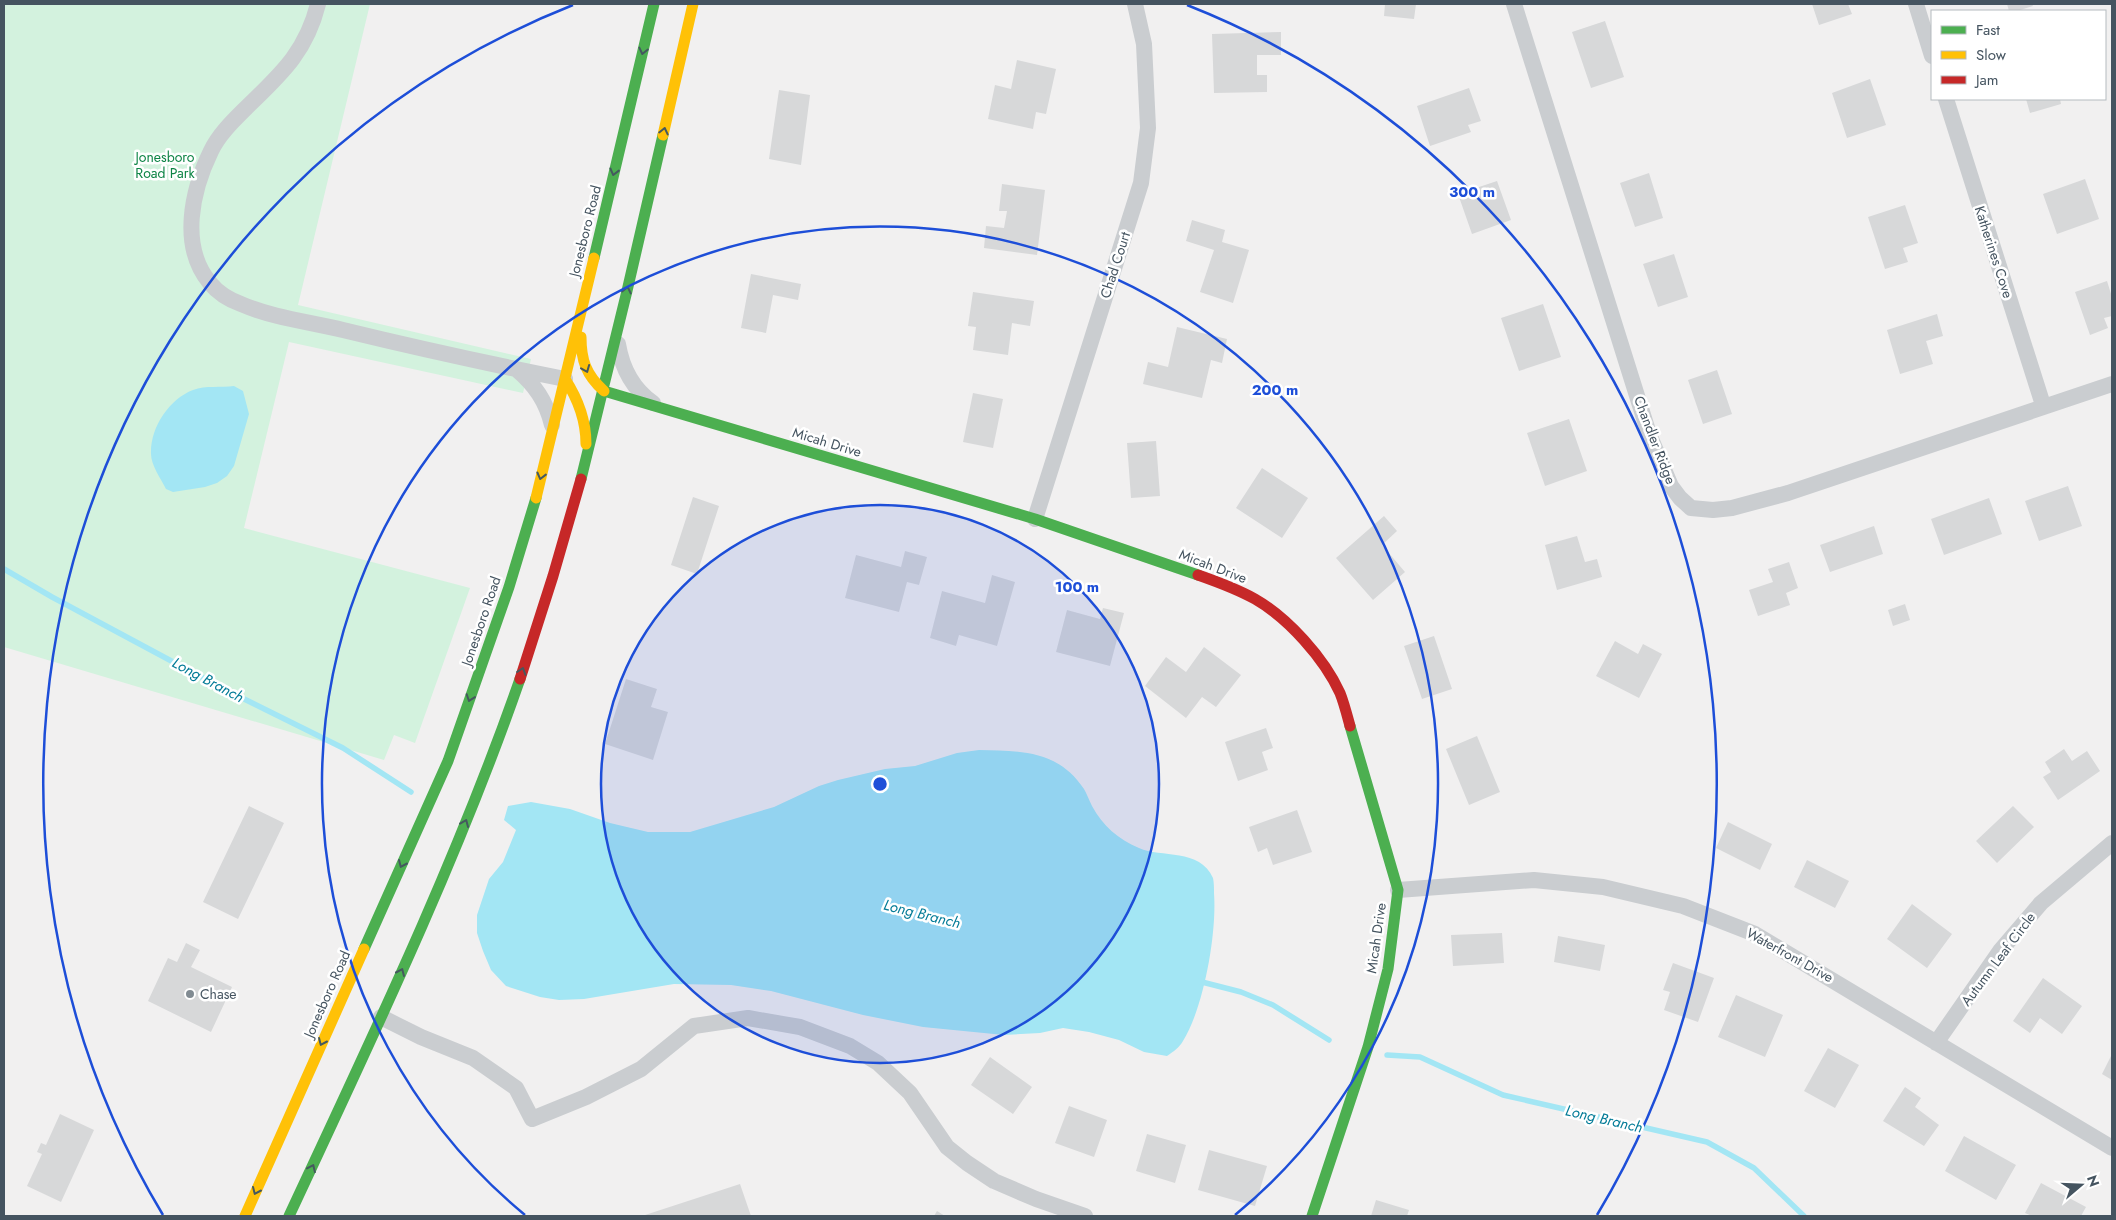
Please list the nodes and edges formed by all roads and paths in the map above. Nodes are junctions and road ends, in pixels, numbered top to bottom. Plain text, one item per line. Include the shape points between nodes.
1 (318, 4) edge
2 (654, 4) edge
3 (693, 4) edge
4 (1135, 4) edge
5 (1514, 4) edge
6 (1916, 4) edge
7 (1931, 53) edge
8 (1946, 100) edge
9 (582, 305) junction
10 (617, 337) junction
11 (516, 369) junction
12 (565, 379) junction
13 (2112, 384) edge
14 (604, 391) junction
15 (2043, 405) junction
16 (661, 408) junction
17 (553, 429) junction
18 (586, 458) junction
19 (1035, 519) junction
20 (2112, 843) edge
21 (1398, 890) junction
22 (381, 1017) junction
23 (1936, 1043) junction
24 (2112, 1148) edge
25 (244, 1216) edge
26 (289, 1216) edge
27 (1085, 1216) edge
28 (1312, 1216) edge

1 - 11 street via 314,23 286,70 234,120 211,150 201,176 190,228 193,246 205,275 224,295 258,310
2 -> 9 main road, Jonesboro Road
10 -> 3 main road
4 - 19 street, Chad Court via 1144,44 1148,128 1140,183
5 - 15 street, Chandler Ridge via 1650,434 1671,486 1691,508 1732,508 1788,492
6 - 7 street
8 - 15 street, Katherines Cove
9 - 12 main road, Jonesboro Road
9 -> 14 main road via 581,354 591,380
10 - 14 main road
10 - 16 street via 624,370 641,394
11 - 12 street
11 - 17 street via 541,394
12 - 17 main road, Jonesboro Road
12 - 18 main road via 584,420
13 - 15 street, Chandler Ridge
14 - 16 main road, Micah Drive
14 - 18 main road
16 - 19 main road, Micah Drive
17 -> 25 main road, Jonesboro Road via 509,587 448,762
22 -> 18 main road via 490,764 556,570
19 - 21 main road, Micah Drive via 1232,587 1257,600 1290,626 1318,657 1340,692
20 - 23 street, Autumn Leaf Circle via 2041,903 2000,951
21 - 23 street, Waterfront Drive via 1534,880 1603,886 1683,906 1755,934
21 - 28 main road, Micah Drive via 1388,969 1368,1047
26 -> 22 main road
22 - 27 street via 474,1058 516,1088 532,1119 586,1097 641,1069 694,1026 748,1018 800,1027 850,1046 878,1063 910,1093 947,1146 974,1168 1027,1196
23 - 24 street, Waterfront Drive

